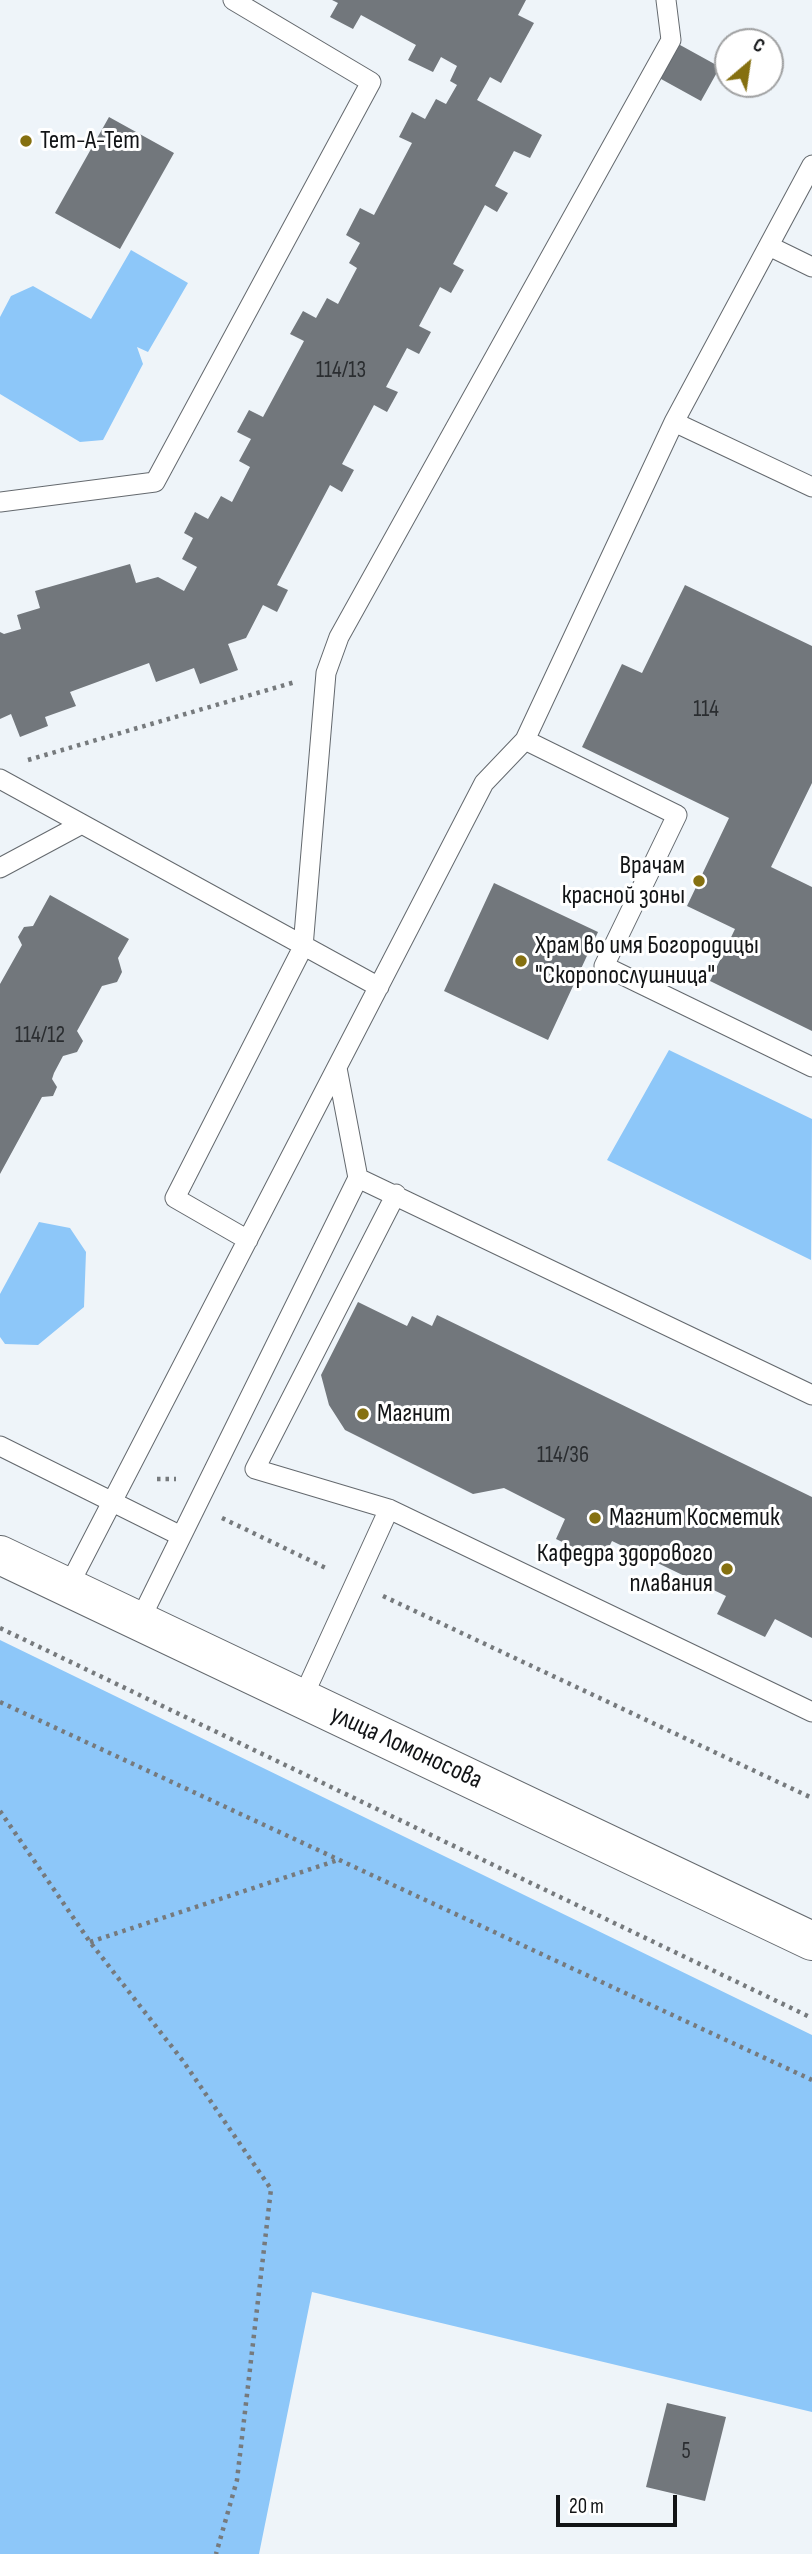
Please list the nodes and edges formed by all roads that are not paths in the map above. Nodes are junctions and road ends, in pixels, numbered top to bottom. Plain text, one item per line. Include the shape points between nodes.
1 (233, 0) edge
2 (666, 0) edge
3 (812, 165) edge
4 (769, 246) junction
5 (812, 267) edge
6 (674, 422) junction
7 (812, 487) edge
8 (0, 502) edge
9 (525, 740) junction
10 (0, 779) edge
11 (82, 824) junction
12 (0, 868) edge
13 (303, 947) junction
14 (379, 988) junction
15 (812, 1067) edge
16 (337, 1068) junction
17 (358, 1178) junction
18 (396, 1194) junction
19 (248, 1240) junction
20 (812, 1395) edge
21 (0, 1446) edge
22 (111, 1502) junction
23 (389, 1509) junction
24 (181, 1536) junction
25 (0, 1555) edge
26 (68, 1587) junction
27 (139, 1622) junction
28 (302, 1699) junction
29 (812, 1712) edge
30 (812, 1941) edge

1 - 8 lane via 371,82 155,482
2 - 13 lane via 671,40 339,636 326,673
3 - 4 lane
4 - 5 lane
4 - 6 lane
6 - 7 lane
6 - 9 lane
9 - 14 lane via 484,783
9 - 15 lane via 677,815 604,967
10 - 11 lane
11 - 12 lane
11 - 13 lane
13 - 14 lane
13 - 19 lane via 175,1198
14 - 16 lane
16 - 17 lane
16 - 19 lane
17 - 18 lane
17 - 24 lane
18 - 20 lane
18 - 23 lane via 255,1469
19 - 22 lane
21 - 22 lane
22 - 24 lane
22 - 26 lane
23 - 28 lane
23 - 29 lane
24 - 27 lane
25 - 26 main road, улица Ломоносова
26 - 27 main road, улица Ломоносова
27 - 28 main road, улица Ломоносова
28 - 30 main road, улица Ломоносова

